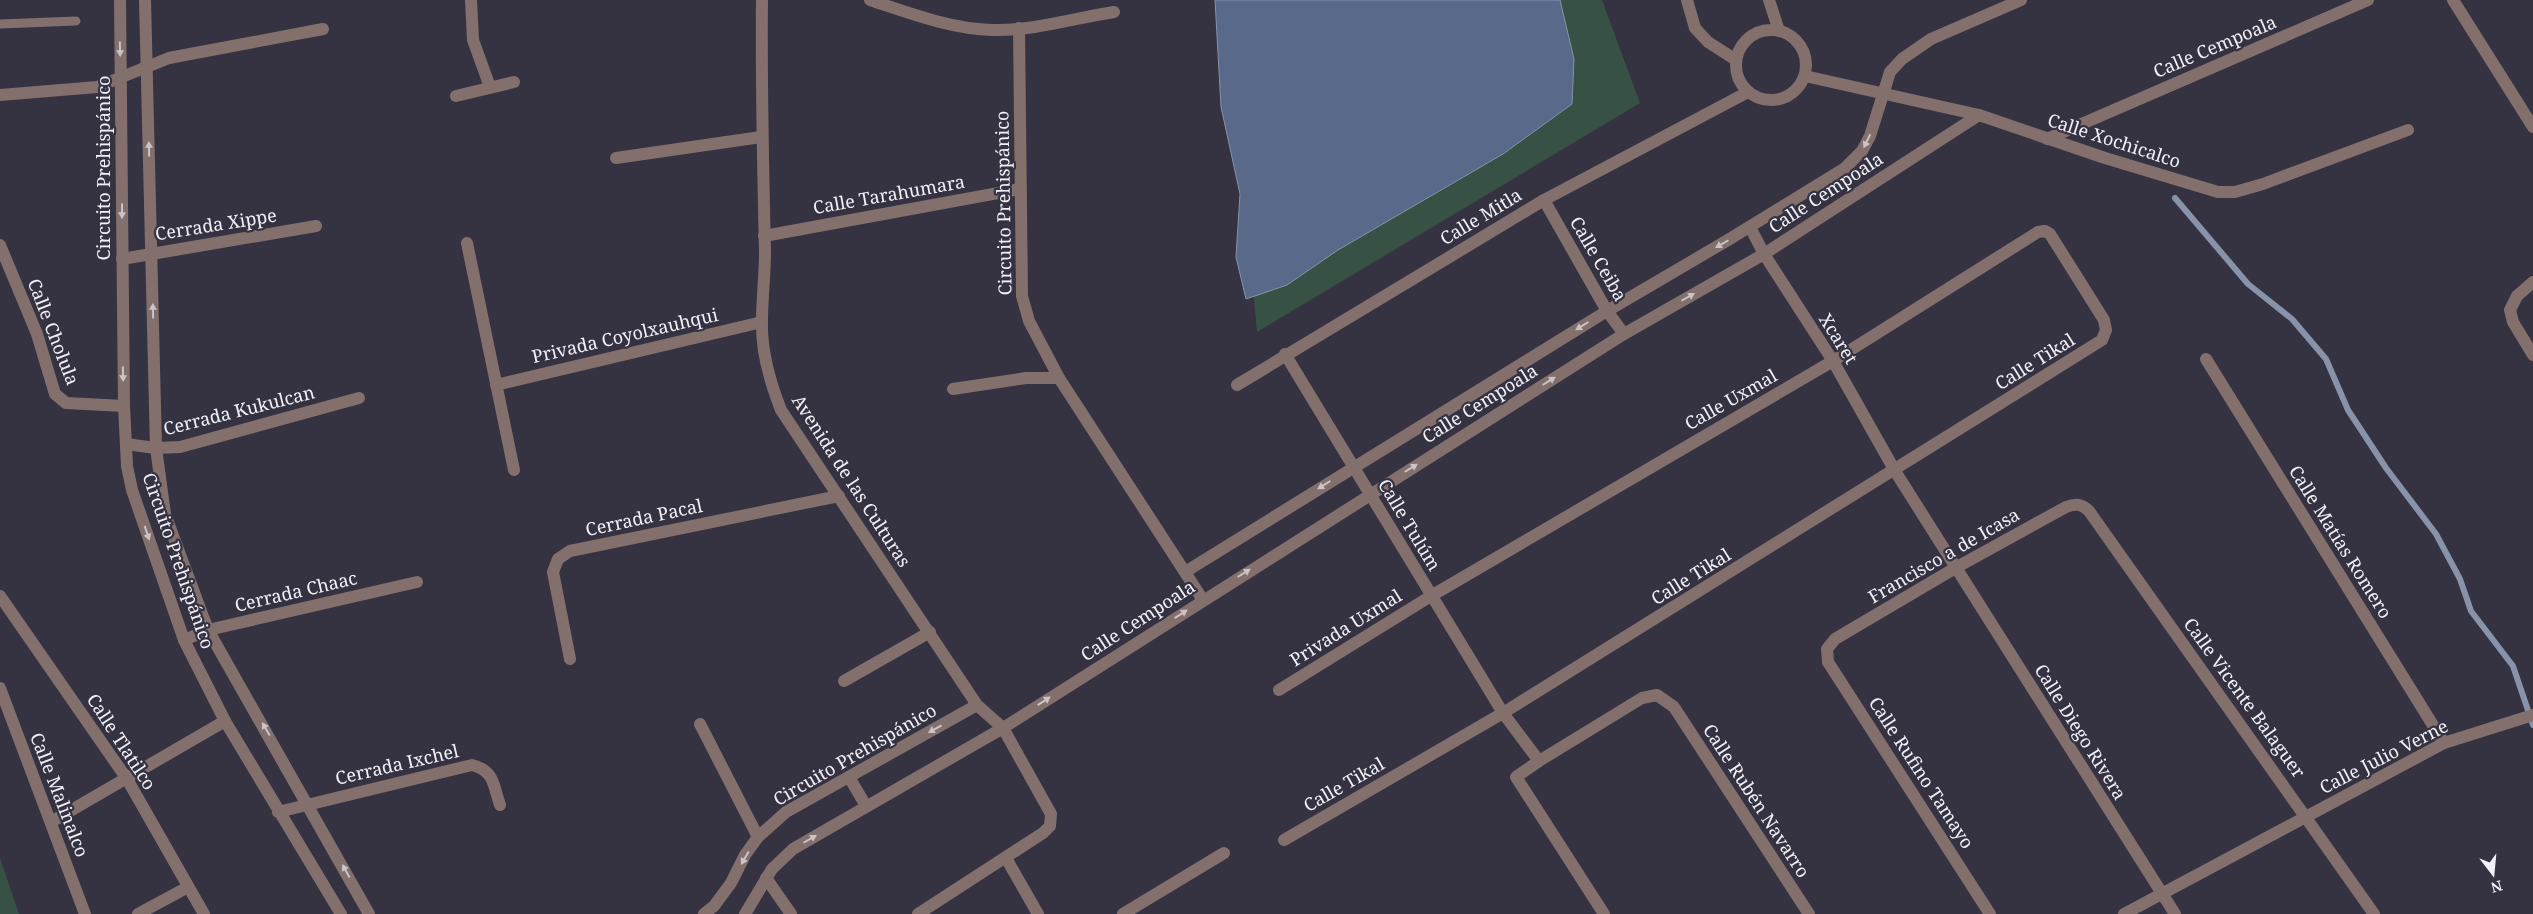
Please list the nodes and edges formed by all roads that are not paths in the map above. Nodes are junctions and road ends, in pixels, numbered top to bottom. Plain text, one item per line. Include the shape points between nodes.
1 (120, 0) edge
2 (145, 0) edge
3 (471, 0) edge
4 (762, 0) edge
5 (870, 0) edge
6 (1687, 0) edge
7 (1769, 0) edge
8 (2021, 0) edge
9 (2368, 0) edge
10 (2453, 0) edge
11 (1114, 12) dead end
12 (76, 21) dead end
13 (0, 24) edge
14 (323, 28) dead end
15 (1019, 28) junction
16 (1779, 31) junction
17 (1736, 60) junction
18 (147, 66) junction
19 (1805, 76) junction
20 (121, 78) junction
21 (514, 82) dead end
22 (490, 87) junction
23 (1748, 92) junction
24 (0, 95) edge
25 (1883, 95) junction
26 (456, 96) dead end
27 (1979, 115) junction
28 (2533, 127) edge
29 (2408, 130) dead end
30 (761, 137) junction
31 (2047, 139) junction
32 (616, 158) dead end
33 (1020, 190) junction
34 (1544, 200) junction
35 (316, 226) dead end
36 (1750, 227) junction
37 (764, 236) junction
38 (467, 243) dead end
39 (0, 245) edge
40 (151, 254) junction
41 (1764, 254) junction
42 (122, 259) junction
43 (2533, 282) edge
44 (1607, 311) junction
45 (762, 322) junction
46 (2106, 330) joint
47 (1624, 334) junction
48 (1285, 354) junction
49 (2533, 355) edge
50 (2206, 359) dead end
51 (1832, 361) junction
52 (1059, 378) junction
53 (496, 384) junction
54 (1238, 385) dead end
55 (953, 389) dead end
56 (359, 398) dead end
57 (124, 406) junction
58 (126, 444) junction
59 (156, 448) junction
60 (1353, 468) junction
61 (514, 470) dead end
62 (1895, 471) junction
63 (1370, 494) junction
64 (839, 496) junction
65 (2082, 505) joint
66 (1957, 567) junction
67 (1185, 572) junction
68 (417, 582) dead end
69 (0, 596) edge
70 (1431, 596) junction
71 (1203, 600) junction
72 (208, 630) junction
73 (930, 632) junction
74 (184, 640) junction
75 (1827, 649) joint
76 (570, 659) dead end
77 (844, 681) dead end
78 (0, 688) edge
79 (1279, 690) dead end
80 (978, 706) junction
81 (1503, 713) junction
82 (2533, 715) edge
83 (225, 721) junction
84 (700, 724) dead end
85 (1003, 728) junction
86 (2444, 743) junction
87 (1539, 761) junction
88 (849, 777) junction
89 (127, 779) junction
90 (309, 804) junction
91 (500, 805) dead end
92 (866, 806) junction
93 (278, 812) junction
94 (2306, 816) junction
95 (51, 822) junction
96 (758, 837) junction
97 (1284, 840) dead end
98 (1224, 853) dead end
99 (1006, 858) junction
100 (766, 878) junction
101 (188, 887) junction
102 (2161, 895) junction
103 (85, 914) edge
104 (138, 914) edge
105 (204, 914) edge
106 (341, 914) edge
107 (369, 914) edge
108 (704, 914) edge
109 (745, 914) edge
110 (791, 914) edge
111 (918, 914) edge
112 (1038, 914) edge
113 (1123, 914) edge
114 (1604, 914) edge
115 (1809, 914) edge
116 (1990, 914) edge
117 (2124, 914) edge
118 (2175, 914) edge
119 (2374, 914) edge

1 -> 20 street, Circuito Prehispánico
2 - 18 street, Circuito Prehispánico
3 - 22 street via 473,40
4 - 30 street, Avenida de las Culturas
5 - 15 street via 937,22 992,30
6 - 17 street via 1695,28 1708,42
7 - 16 street
8 - 25 street, Calle Cempoala via 1915,49 1890,72
9 - 31 street, Calle Cempoala
10 - 28 street
11 - 15 street
12 - 13 lane
14 - 18 street via 184,55
15 - 33 street, Circuito Prehispánico
16 - 17 street via 1763,31 1748,38
16 - 19 street via 1791,36 1804,51
17 - 23 street via 1737,74
18 - 20 street
40 -> 18 street, Circuito Prehispánico
19 - 23 street via 1793,93 1781,99 1767,100
19 - 25 street, Calle Xochicalco
20 - 24 street via 97,86
20 -> 42 street, Circuito Prehispánico
21 - 22 street
22 - 26 street
23 - 34 street, Calle Mitla
25 - 27 street, Calle Xochicalco
25 -> 36 street, Calle Cempoala via 1870,136 1854,161
27 - 31 street, Calle Xochicalco
27 - 41 street, Calle Cempoala
29 - 31 street, Calle Xochicalco via 2235,192 2218,192
30 - 32 street
30 - 37 street, Avenida de las Culturas
33 - 37 street, Calle Tarahumara
33 - 52 street, Circuito Prehispánico via 1022,296 1029,321
34 - 44 street, Calle Ceiba
34 - 48 street, Calle Mitla
35 - 40 street, Cerrada Xippe
36 - 41 street, Xcaret
36 -> 44 street, Calle Cempoala
37 - 45 street, Avenida de las Culturas
38 - 53 street
39 - 57 street, Calle Cholula via 37,334 56,394 66,403
40 - 42 street, Cerrada Xippe
59 -> 40 street, Circuito Prehispánico
47 -> 41 street, Calle Cempoala
41 - 51 street, Xcaret
42 -> 57 street, Circuito Prehispánico
43 - 49 street via 2517,296 2510,310 2513,322
44 - 47 street, Calle Ceiba
44 -> 60 street, Calle Cempoala
45 - 53 street, Privada Coyolxauhqui
45 - 64 street, Avenida de las Culturas via 767,366 781,410
46 - 51 street, Calle Uxmal via 2104,320 2050,234 2044,231
46 - 62 street, Calle Tikal via 2102,340
63 -> 47 street, Calle Cempoala
48 - 54 street, Calle Mitla
48 - 60 street, Calle Tulúm
50 - 86 street, Calle Matías Romero
51 - 62 street, Xcaret
51 - 70 street, Calle Uxmal
52 - 55 street via 1026,378
52 - 67 street, Circuito Prehispánico
53 - 61 street
56 - 59 street, Cerrada Kukulcan via 185,445
57 - 58 street, Circuito Prehispánico
58 - 59 street, Cerrada Kukulcan
58 -> 74 street, Circuito Prehispánico via 132,490
59 - 72 street, Circuito Prehispánico via 165,514
60 - 63 street, Calle Tulúm
60 -> 67 street, Calle Cempoala
62 - 66 street, Xcaret
62 - 81 street, Calle Tikal
63 - 70 street, Calle Tulúm
71 -> 63 street, Calle Cempoala
64 - 73 street, Avenida de las Culturas
64 - 76 street, Cerrada Pacal via 570,551 558,559 553,572
65 - 66 street, Francisco a de Icasa via 2066,507
65 - 94 street, Calle Vicente Balaguer
66 - 75 street, Francisco a de Icasa via 1835,639
66 - 102 street, Calle Diego Rivera
67 - 71 street, Circuito Prehispánico
68 - 72 street, Cerrada Chaac
69 - 89 street, Calle Tlatilco
70 - 79 street, Privada Uxmal
70 - 81 street, Calle Tulúm
85 -> 71 street, Calle Cempoala
72 - 74 street, Cerrada Chaac
90 -> 72 street, Circuito Prehispánico
73 - 77 street
73 - 80 street, Avenida de las Culturas
74 - 83 street, Circuito Prehispánico
75 - 116 street, Calle Rufino Tamayo via 1828,662
78 - 95 street, Calle Malinalco
80 - 85 street, Avenida de las Culturas
80 -> 88 street, Circuito Prehispánico
81 - 87 street, Calle Tulúm
81 - 97 street, Calle Tikal
82 - 86 street, Calle Julio Verne
83 - 89 street
83 - 93 street, Circuito Prehispánico
84 - 96 street
85 - 92 street
85 - 99 street, Avenida de las Culturas via 1051,814 1050,826
86 - 94 street, Calle Julio Verne
87 - 114 street via 1516,777
87 - 115 street, Calle Rubén Navarro via 1642,698 1657,694 1674,707
88 - 92 street
88 - 96 street, Circuito Prehispánico via 786,812
89 - 95 street
89 - 101 street, Calle Tlatilco
90 - 91 street, Cerrada Ixchel via 472,765 483,768 490,775
90 - 93 street, Cerrada Ixchel
107 -> 90 street, Circuito Prehispánico
100 -> 92 street via 792,849
93 - 106 street, Circuito Prehispánico
94 - 102 street, Calle Julio Verne
94 - 119 street, Calle Vicente Balaguer
95 - 103 street, Calle Malinalco
96 -> 108 street, Circuito Prehispánico via 732,883
98 - 113 street
99 - 111 street
99 - 112 street
100 - 109 street
100 - 110 street
101 - 104 street
101 - 105 street, Calle Tlatilco
102 - 117 street, Calle Julio Verne
102 - 118 street, Calle Diego Rivera

